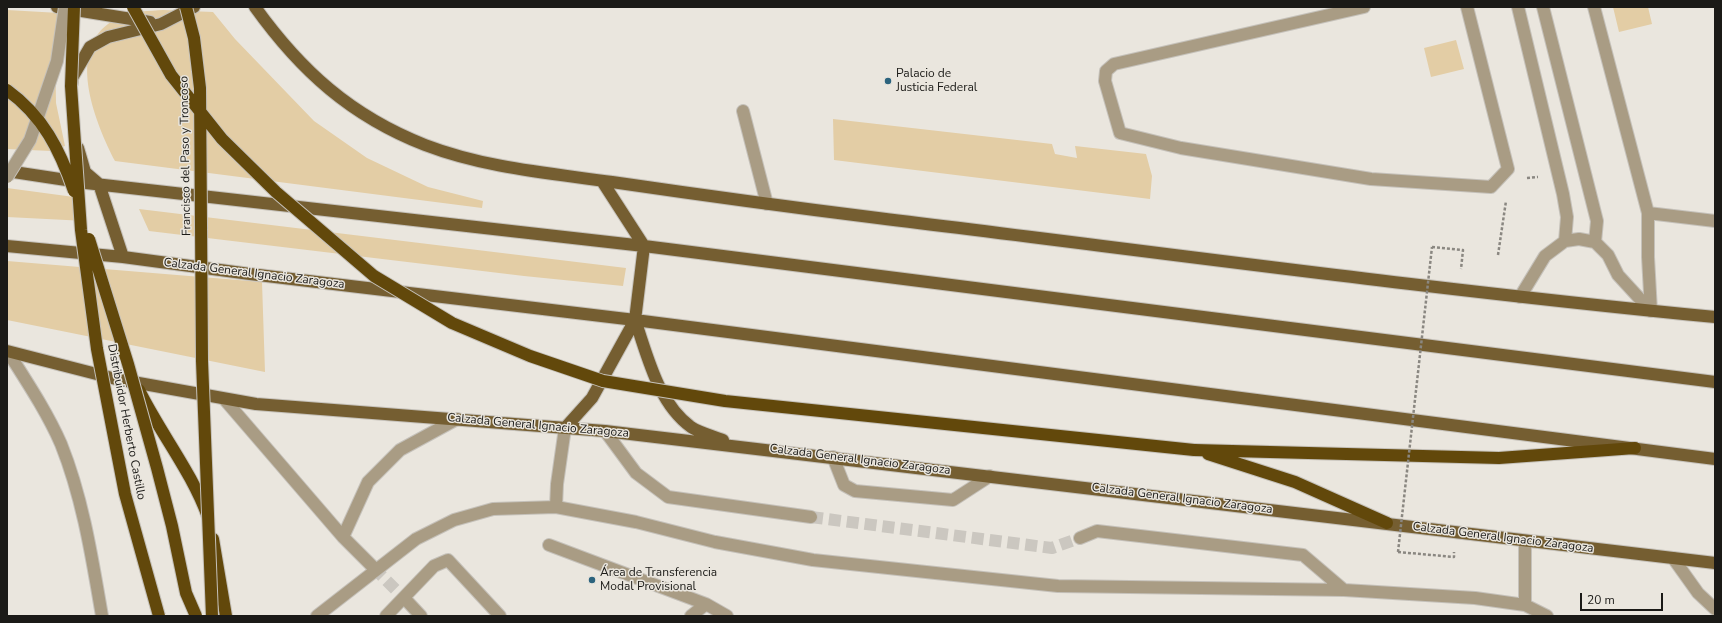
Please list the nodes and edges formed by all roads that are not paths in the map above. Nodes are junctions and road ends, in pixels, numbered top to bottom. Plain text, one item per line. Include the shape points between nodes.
1 (57, 7) edge
2 (65, 7) edge
3 (74, 7) edge
4 (133, 7) edge
5 (186, 7) edge
6 (194, 7) edge
7 (255, 7) edge
8 (1364, 7) edge
9 (1467, 7) edge
10 (1518, 7) edge
11 (1544, 7) edge
12 (1594, 7) edge
13 (161, 24) junction
14 (7, 90) edge
15 (743, 111) dead end
16 (7, 171) edge
17 (7, 177) edge
18 (602, 181) junction
19 (99, 184) junction
20 (766, 204) junction
21 (1648, 213) junction
22 (1715, 220) edge
23 (1565, 241) junction
24 (1596, 242) junction
25 (7, 246) edge
26 (644, 246) junction
27 (124, 257) junction
28 (1520, 297) junction
29 (1651, 311) junction
30 (1715, 317) edge
31 (635, 320) junction
32 (8, 351) edge
33 (134, 381) junction
34 (1715, 382) edge
35 (225, 400) junction
36 (457, 419) junction
37 (565, 428) junction
38 (605, 431) junction
39 (738, 446) junction
40 (1634, 448) junction
41 (1194, 450) junction
42 (833, 457) junction
43 (1715, 460) edge
44 (990, 476) junction
45 (556, 507) junction
46 (811, 517) tunnel mouth
47 (1387, 523) junction
48 (344, 537) junction
49 (1080, 538) tunnel mouth
50 (1525, 541) junction
51 (549, 545) dead end
52 (1673, 558) junction
53 (1715, 563) edge
54 (374, 568) tunnel mouth
55 (1344, 590) junction
56 (1698, 593) junction
57 (1715, 595) edge
58 (407, 601) tunnel mouth
59 (706, 604) junction
60 (1525, 605) junction
61 (1715, 609) edge
62 (102, 616) edge
63 (159, 616) edge
64 (196, 616) edge
65 (212, 616) edge
66 (226, 616) edge
67 (317, 616) edge
68 (386, 616) edge
69 (421, 616) edge
70 (500, 616) edge
71 (691, 616) edge
72 (727, 616) edge
73 (1547, 616) edge

1 - 13 main road
2 - 17 street, bridge via 56,62 30,140
3 - 63 highway, Distribuidor Herberto Castillo, bridge via 71,86 81,230 97,349 125,494
4 - 41 highway, bridge via 171,74 222,139 276,192 374,276 452,323 530,356 602,381 725,401
5 - 65 highway, Francisco del Paso y Troncoso, bridge via 194,38 200,88 201,282
6 - 13 main road
7 - 18 main road via 289,50 332,93 388,129 471,160 516,170
8 - 9 street via 1114,64 1106,71 1105,81 1120,133 1181,148 1371,179 1491,187 1508,169
10 - 23 street via 1563,194 1567,217
11 - 24 street via 1598,221
12 - 21 street
13 - 19 main road via 108,37 90,48 72,78 70,100 74,134 85,172
14 - 64 highway, bridge via 28,108 47,130 68,172 128,364 172,526 186,593
15 - 20 street
16 - 19 main road
18 - 20 main road
18 - 26 main road
19 - 26 main road
19 - 27 main road
20 - 28 main road
21 - 22 street
21 - 29 street
23 - 24 street via 1579,239
23 - 28 street via 1545,256
24 - 29 street via 1608,255 1618,275
25 - 27 main road, Calzada General Ignacio Zaragoza
26 - 31 main road
26 - 34 main road
27 - 31 main road, Calzada General Ignacio Zaragoza
28 - 29 main road
29 - 30 main road
31 - 37 main road via 592,398
31 - 39 main road via 657,383 674,410 692,428
31 - 40 main road, Calzada General Ignacio Zaragoza
32 - 33 main road, Calzada General Ignacio Zaragoza via 116,379
32 - 62 street via 38,399 61,444 84,517
33 - 35 main road, Calzada General Ignacio Zaragoza
33 - 66 highway via 186,471 208,516
35 - 36 main road, Calzada General Ignacio Zaragoza
35 - 48 street
36 - 37 main road, Calzada General Ignacio Zaragoza
36 - 48 street via 400,450 368,482
37 - 38 main road, Calzada General Ignacio Zaragoza
37 - 45 street
38 - 39 main road, Calzada General Ignacio Zaragoza
38 - 46 street via 636,473 668,497
39 - 42 main road, Calzada General Ignacio Zaragoza
40 - 41 highway via 1499,458
40 - 43 main road, Calzada General Ignacio Zaragoza
41 - 47 highway via 1295,482
42 - 44 main road, Calzada General Ignacio Zaragoza
42 - 44 street via 844,485 855,491 953,500
44 - 47 main road, Calzada General Ignacio Zaragoza
45 - 55 street via 636,522 715,542 813,560 1058,586
45 - 67 street via 493,509 454,520 416,538
47 - 50 main road, Calzada General Ignacio Zaragoza
48 - 54 street
49 - 55 street via 1097,531 1303,555
50 - 52 main road, Calzada General Ignacio Zaragoza
50 - 60 street
51 - 59 street
52 - 53 main road, Calzada General Ignacio Zaragoza
52 - 56 street
55 - 60 street via 1475,598
56 - 57 street
56 - 61 street
58 - 69 street
59 - 71 street
59 - 72 street
60 - 73 street
68 - 70 street via 434,566 448,560

